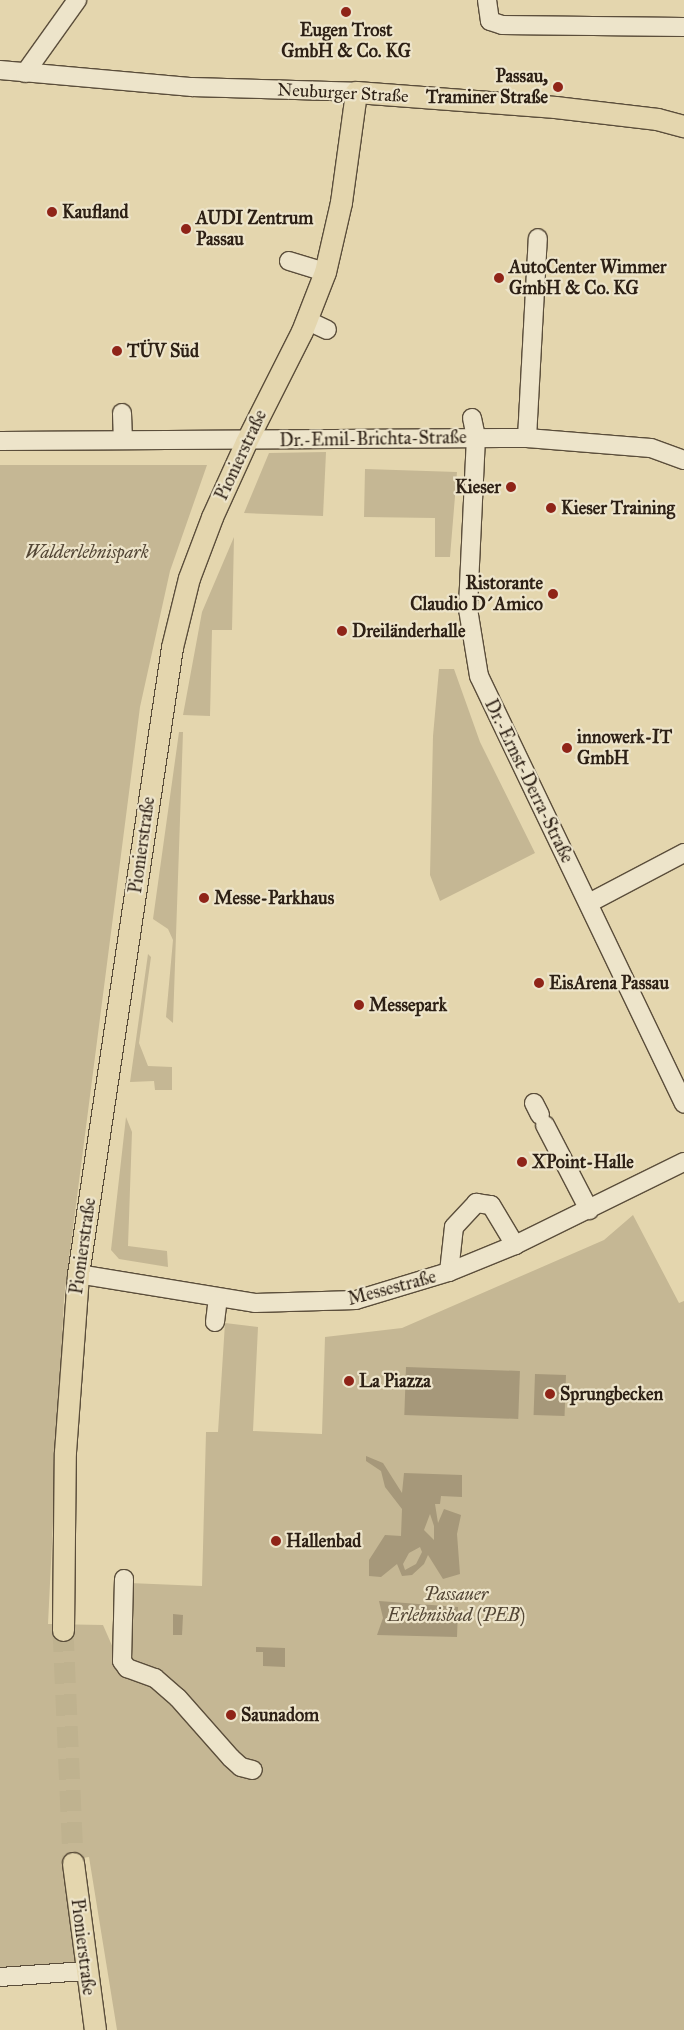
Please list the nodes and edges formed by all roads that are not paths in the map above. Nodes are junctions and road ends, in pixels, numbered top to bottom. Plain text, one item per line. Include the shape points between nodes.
1 (77, 0) edge
2 (487, 0) edge
3 (684, 28) edge
4 (0, 70) edge
5 (25, 73) junction
6 (356, 92) junction
7 (684, 126) edge
8 (538, 238) dead end
9 (289, 261) dead end
10 (325, 272) junction
11 (306, 320) junction
12 (327, 330) dead end
13 (122, 413) dead end
14 (472, 418) dead end
15 (476, 436) junction
16 (123, 438) junction
17 (527, 438) junction
18 (0, 441) edge
19 (246, 442) junction
20 (684, 460) edge
21 (684, 853) edge
22 (589, 903) junction
23 (684, 1103) edge
24 (539, 1114) dead end
25 (684, 1162) edge
26 (589, 1210) junction
27 (515, 1245) junction
28 (449, 1272) junction
29 (78, 1274) junction
30 (218, 1299) junction
31 (215, 1322) dead end
32 (124, 1579) dead end
33 (63, 1630) tunnel mouth
34 (253, 1770) dead end
35 (73, 1863) tunnel mouth
36 (85, 1971) junction
37 (0, 1977) edge
38 (95, 2030) edge

1 - 5 street
2 - 3 street via 490,21 502,25
4 - 5 street, Neuburger Straße
5 - 6 street, Neuburger Straße via 192,87
6 - 7 main road, Neuburger Straße via 555,107 657,119
6 - 10 main road, Pionierstraße via 341,202
8 - 17 street
9 - 10 street
10 - 11 main road, Pionierstraße
11 - 12 street
11 - 19 main road, Pionierstraße
13 - 16 street
14 - 15 street, Dr.-Ernst-Derra-Straße
15 - 17 street, Dr.-Emil-Brichta-Straße
15 - 19 street, Dr.-Emil-Brichta-Straße
15 - 22 street, Dr.-Ernst-Derra-Straße via 467,576 472,645 479,676
16 - 18 street, Dr.-Emil-Brichta-Straße
16 - 19 street, Dr.-Emil-Brichta-Straße
17 - 20 street, Dr.-Emil-Brichta-Straße via 651,448
19 - 29 main road, Pionierstraße via 189,578 172,646
21 - 22 street
22 - 23 street, Dr.-Ernst-Derra-Straße
24 - 26 street
25 - 26 street, Messestraße
26 - 27 street, Messestraße
27 - 28 street, Messestraße
27 - 28 street via 502,1219 490,1205 476,1203 454,1227
28 - 30 street, Messestraße via 356,1300 292,1304
29 - 30 street, Messestraße
29 - 33 main road, Pionierstraße via 65,1452
30 - 31 street
32 - 34 street via 122,1661 127,1668 154,1678 178,1698 231,1758 241,1767
35 - 36 main road, Pionierstraße
36 - 37 street
36 - 38 main road, Pionierstraße

